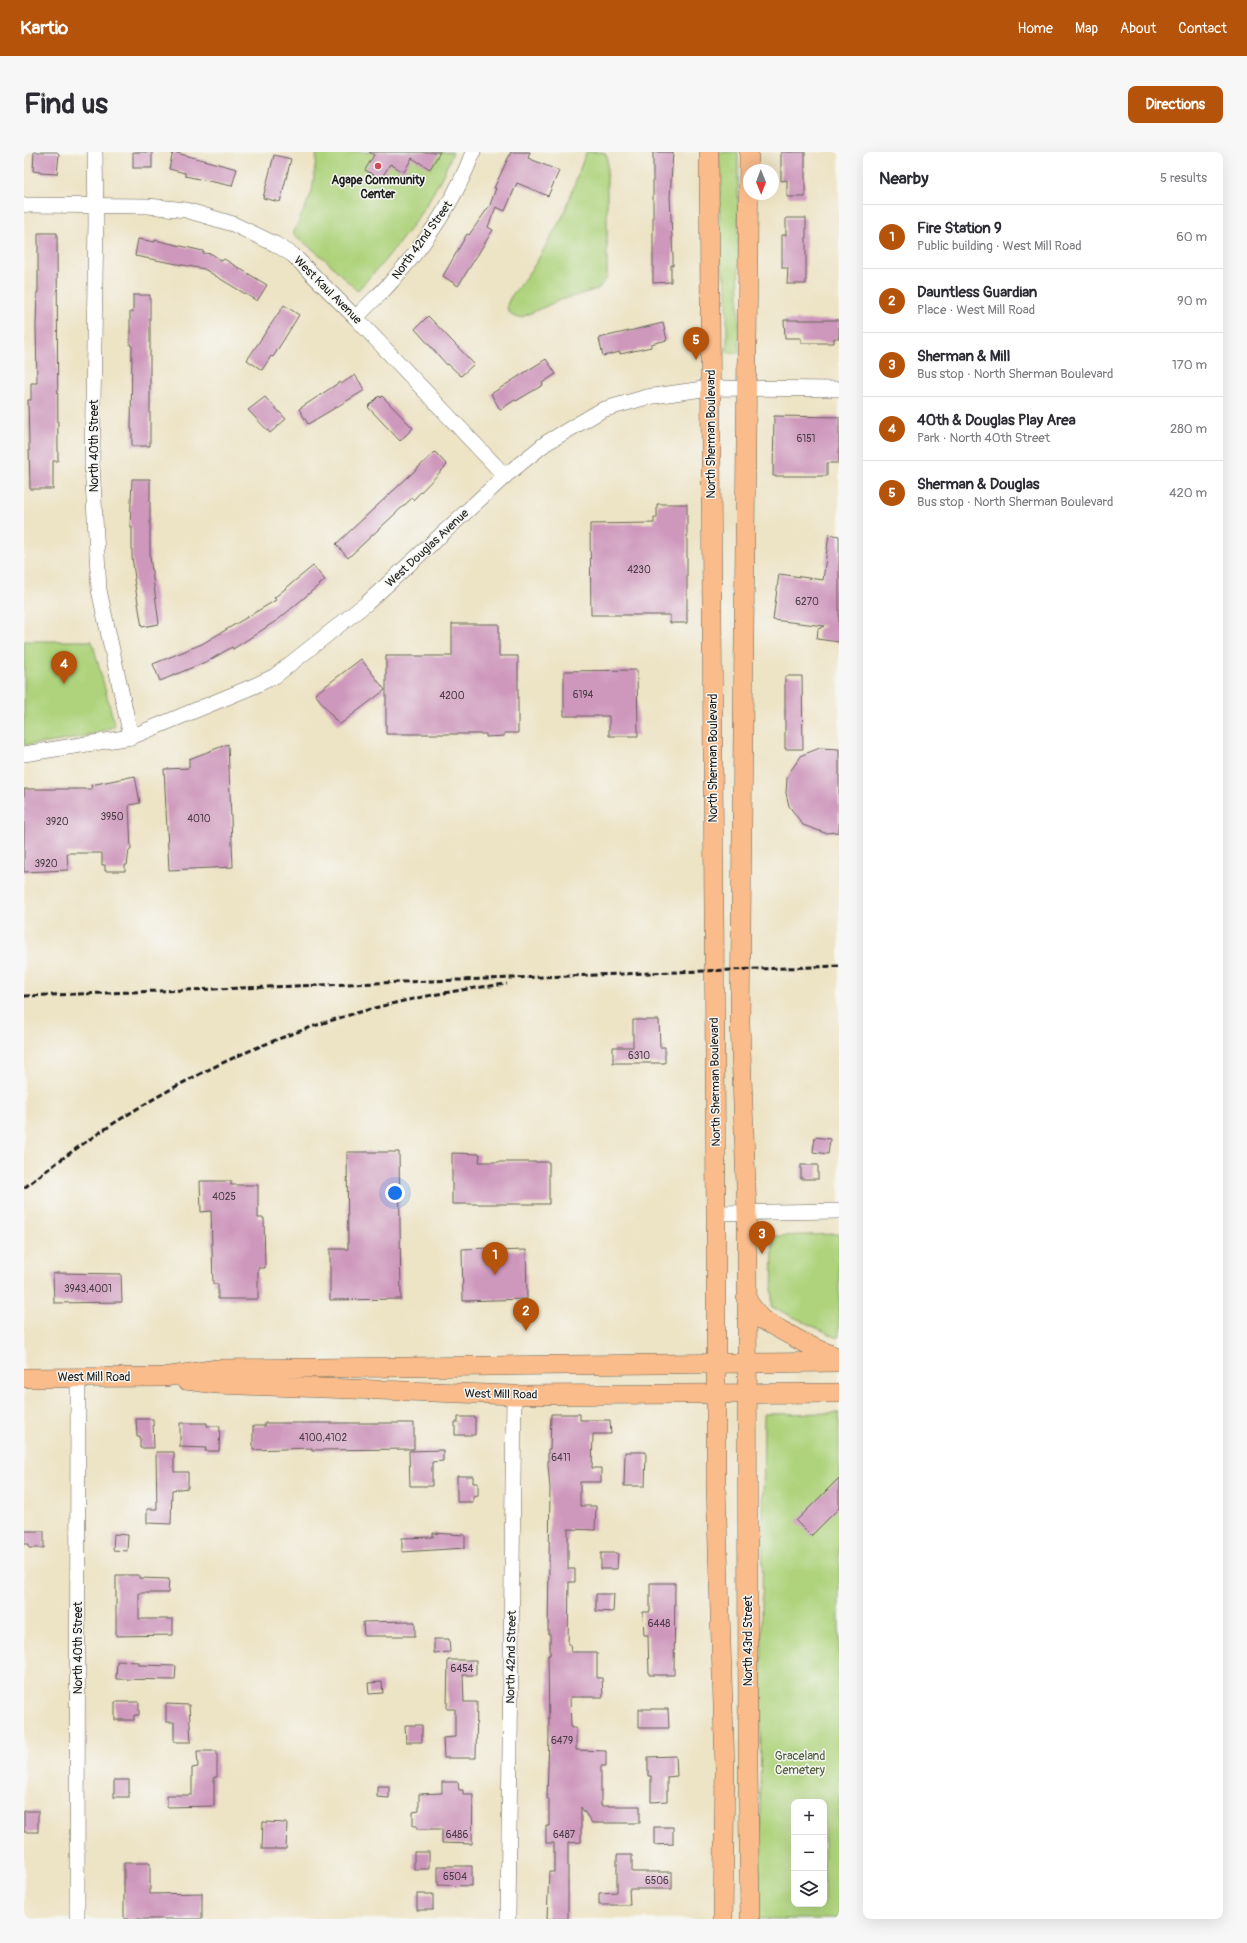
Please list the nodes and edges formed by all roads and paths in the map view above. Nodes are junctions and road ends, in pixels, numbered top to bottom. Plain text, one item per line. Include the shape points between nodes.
1 (95, 152) edge
2 (473, 152) edge
3 (709, 152) edge
4 (749, 152) edge
5 (24, 205) edge
6 (96, 205) junction
7 (356, 318) junction
8 (710, 388) junction
9 (747, 388) junction
10 (839, 389) edge
11 (505, 476) junction
12 (131, 737) junction
13 (24, 754) edge
14 (839, 1211) edge
15 (716, 1213) junction
16 (747, 1214) junction
17 (746, 1299) junction
18 (839, 1358) edge
19 (748, 1362) junction
20 (839, 1362) edge
21 (715, 1363) junction
22 (164, 1377) junction
23 (24, 1378) edge
24 (78, 1378) junction
25 (839, 1393) edge
26 (514, 1395) junction
27 (716, 1395) junction
28 (748, 1395) junction
29 (77, 1919) edge
30 (508, 1919) edge
31 (723, 1919) edge
32 (750, 1919) edge

1 - 6 street, North 40th Street
2 - 7 street, North 42nd Street via 457,190 442,214 392,281
3 - 8 main road, North Sherman Boulevard
4 - 9 main road
5 - 6 street, West Kaul Avenue
6 - 7 street, West Kaul Avenue via 186,210 234,224 293,255
6 - 12 street, North 40th Street via 92,464 99,590
7 - 11 street, West Kaul Avenue
8 - 9 street, West Douglas Avenue
8 - 11 street, West Douglas Avenue via 647,398 602,410 546,443
8 - 15 main road, North Sherman Boulevard
9 - 10 street, West Douglas Avenue
9 - 16 main road via 740,1023
11 - 12 street, West Douglas Avenue via 367,603 275,676
12 - 13 street, West Douglas Avenue
14 - 16 street
15 - 16 street
15 - 21 main road, North Sherman Boulevard
16 - 17 main road
17 - 18 main road via 762,1319 808,1345
17 - 19 main road
19 - 20 main road, West Mill Road
19 - 21 main road, West Mill Road
19 - 28 main road, North 43rd Street
21 - 22 main road, West Mill Road via 217,1369
21 - 27 main road
22 - 24 main road, West Mill Road
22 - 26 main road, West Mill Road via 216,1384
23 - 24 main road, West Mill Road
24 - 29 street, North 40th Street
25 - 28 main road, West Mill Road
26 - 27 main road, West Mill Road
26 - 30 street, North 42nd Street
27 - 28 main road, West Mill Road
27 - 31 main road via 716,1486 725,1769
28 - 32 main road, North 43rd Street

